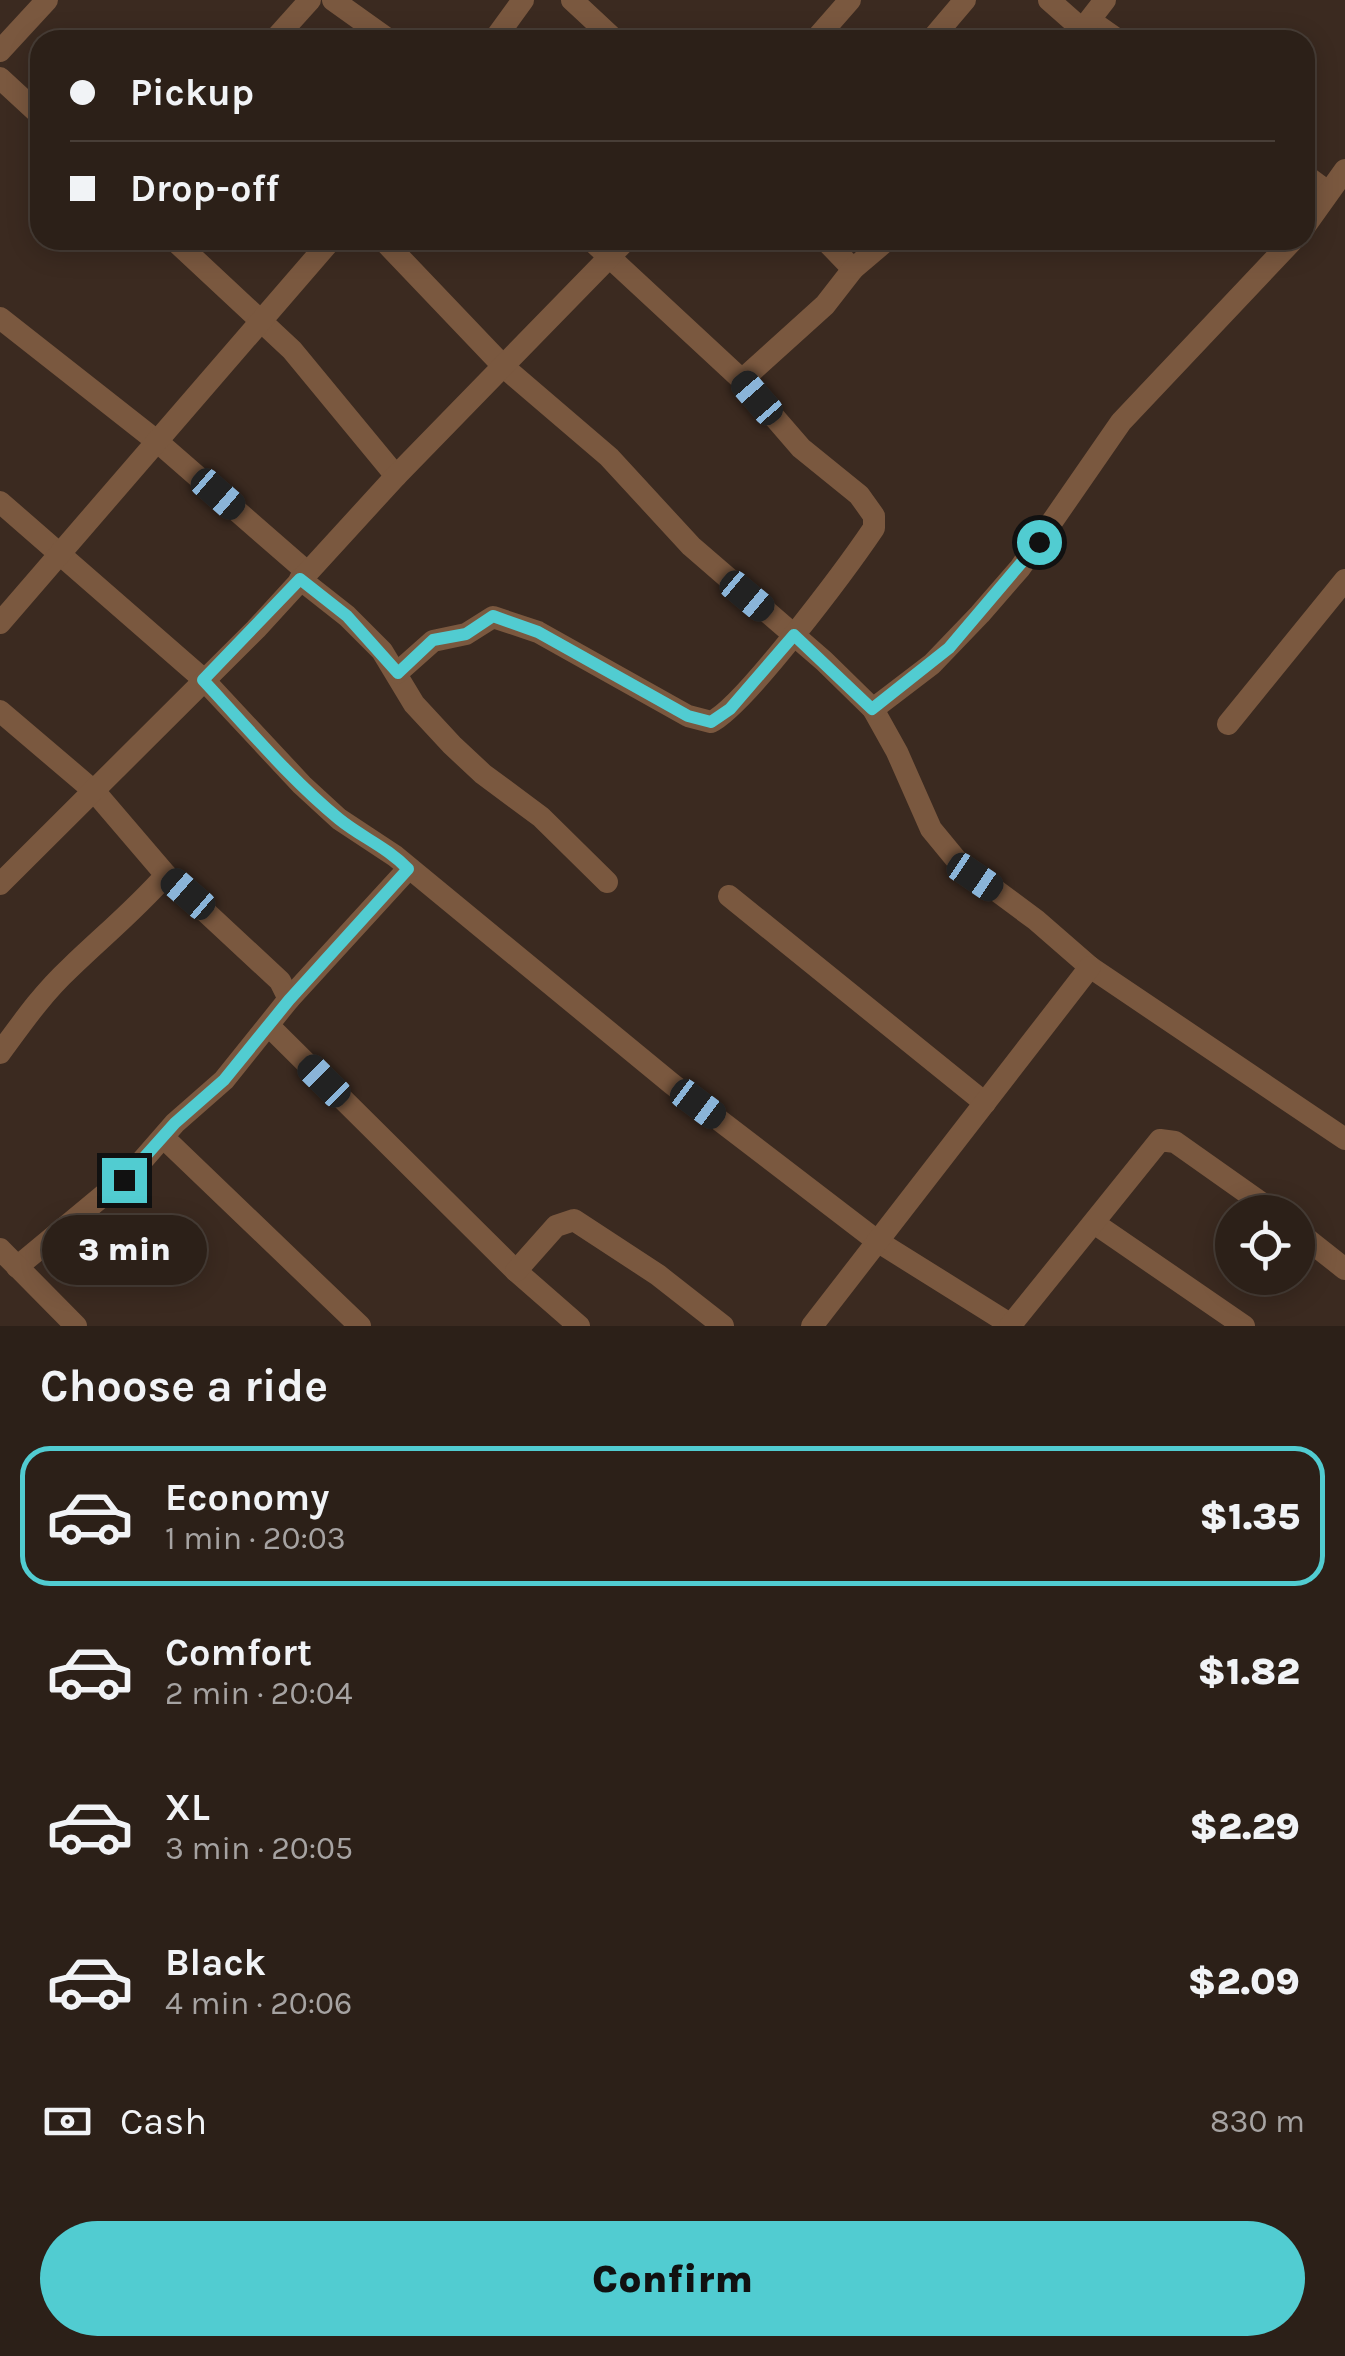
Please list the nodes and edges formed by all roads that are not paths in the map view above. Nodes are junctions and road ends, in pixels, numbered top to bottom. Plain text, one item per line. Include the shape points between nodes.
1 (47, 0) edge
2 (310, 0) edge
3 (333, 0) edge
4 (524, 0) edge
5 (572, 0) edge
6 (850, 0) edge
7 (965, 0) edge
8 (1049, 0) edge
9 (1105, 0) edge
10 (283, 30) edge
11 (374, 30) edge
12 (502, 30) edge
13 (604, 30) edge
14 (824, 30) edge
15 (940, 30) edge
16 (1083, 30) edge
17 (0, 51) edge
18 (0, 78) edge
19 (30, 106) edge
20 (1345, 170) edge
21 (1315, 183) edge
22 (1328, 192) junction
23 (1315, 211) edge
24 (185, 250) edge
25 (322, 250) edge
26 (393, 250) edge
27 (600, 250) edge
28 (616, 250) edge
29 (835, 250) edge
30 (874, 250) edge
31 (1284, 250) edge
32 (608, 258) junction
33 (853, 268) junction
34 (0, 318) edge
35 (261, 321) junction
36 (504, 367) junction
37 (742, 380) junction
38 (159, 443) junction
39 (396, 476) junction
40 (0, 502) edge
41 (62, 553) junction
42 (303, 576) junction
43 (1345, 580) edge
44 (0, 623) edge
45 (794, 635) junction
46 (398, 673) junction
47 (203, 680) junction
48 (872, 709) junction
49 (0, 711) edge
50 (1228, 724) dead end
51 (95, 792) junction
52 (408, 869) junction
53 (166, 875) junction
54 (607, 882) dead end
55 (0, 884) edge
56 (729, 896) dead end
57 (1090, 967) junction
58 (289, 1000) junction
59 (270, 1027) junction
60 (0, 1053) edge
61 (985, 1103) junction
62 (164, 1138) junction
63 (1345, 1139) edge
64 (1251, 1195) edge
65 (1094, 1222) junction
66 (877, 1241) junction
67 (1315, 1245) edge
68 (6, 1257) edge
69 (1345, 1268) edge
70 (516, 1271) junction
71 (1230, 1322) edge
72 (76, 1326) edge
73 (360, 1326) edge
74 (579, 1326) edge
75 (723, 1326) edge
76 (812, 1326) edge
77 (1011, 1326) edge

1 - 17 street
2 - 10 street
3 - 11 street
4 - 12 street
5 - 13 street
6 - 14 street
7 - 15 street
8 - 16 street
9 - 16 street
18 - 19 street
20 - 22 street
21 - 22 street
22 - 23 street
24 - 35 street
25 - 35 street
26 - 36 street
27 - 32 street
28 - 32 street
29 - 33 street
30 - 33 street
31 - 48 street via 1122,422 980,614 932,664
32 - 36 street
32 - 37 street
33 - 37 street
34 - 38 street
35 - 38 street
35 - 39 street
36 - 39 street
36 - 45 street via 609,457 692,546
37 - 45 street via 801,448 860,495 874,516 869,536
38 - 41 street
38 - 42 street
39 - 42 street
40 - 41 street
41 - 44 street
41 - 47 street
42 - 46 street
42 - 47 street
43 - 50 street
45 - 46 street via 711,722 688,716 538,632 493,616 466,634 433,640
45 - 48 street
46 - 54 street via 414,704 452,746
47 - 51 street
47 - 52 street via 312,795
48 - 57 street via 931,829 952,855
49 - 51 street
51 - 53 street
51 - 55 street
52 - 58 street
52 - 66 street
53 - 58 street via 255,955
53 - 60 street via 59,979
56 - 61 street
57 - 61 street
57 - 63 street
58 - 59 street
59 - 62 street
59 - 70 street
61 - 66 street
62 - 68 street via 124,1180
62 - 73 street
64 - 65 street via 1167,1140 1155,1144
65 - 71 street
65 - 77 street
66 - 76 street
66 - 77 street
67 - 69 street
68 - 72 street
70 - 74 street
70 - 75 street via 556,1226 574,1220

